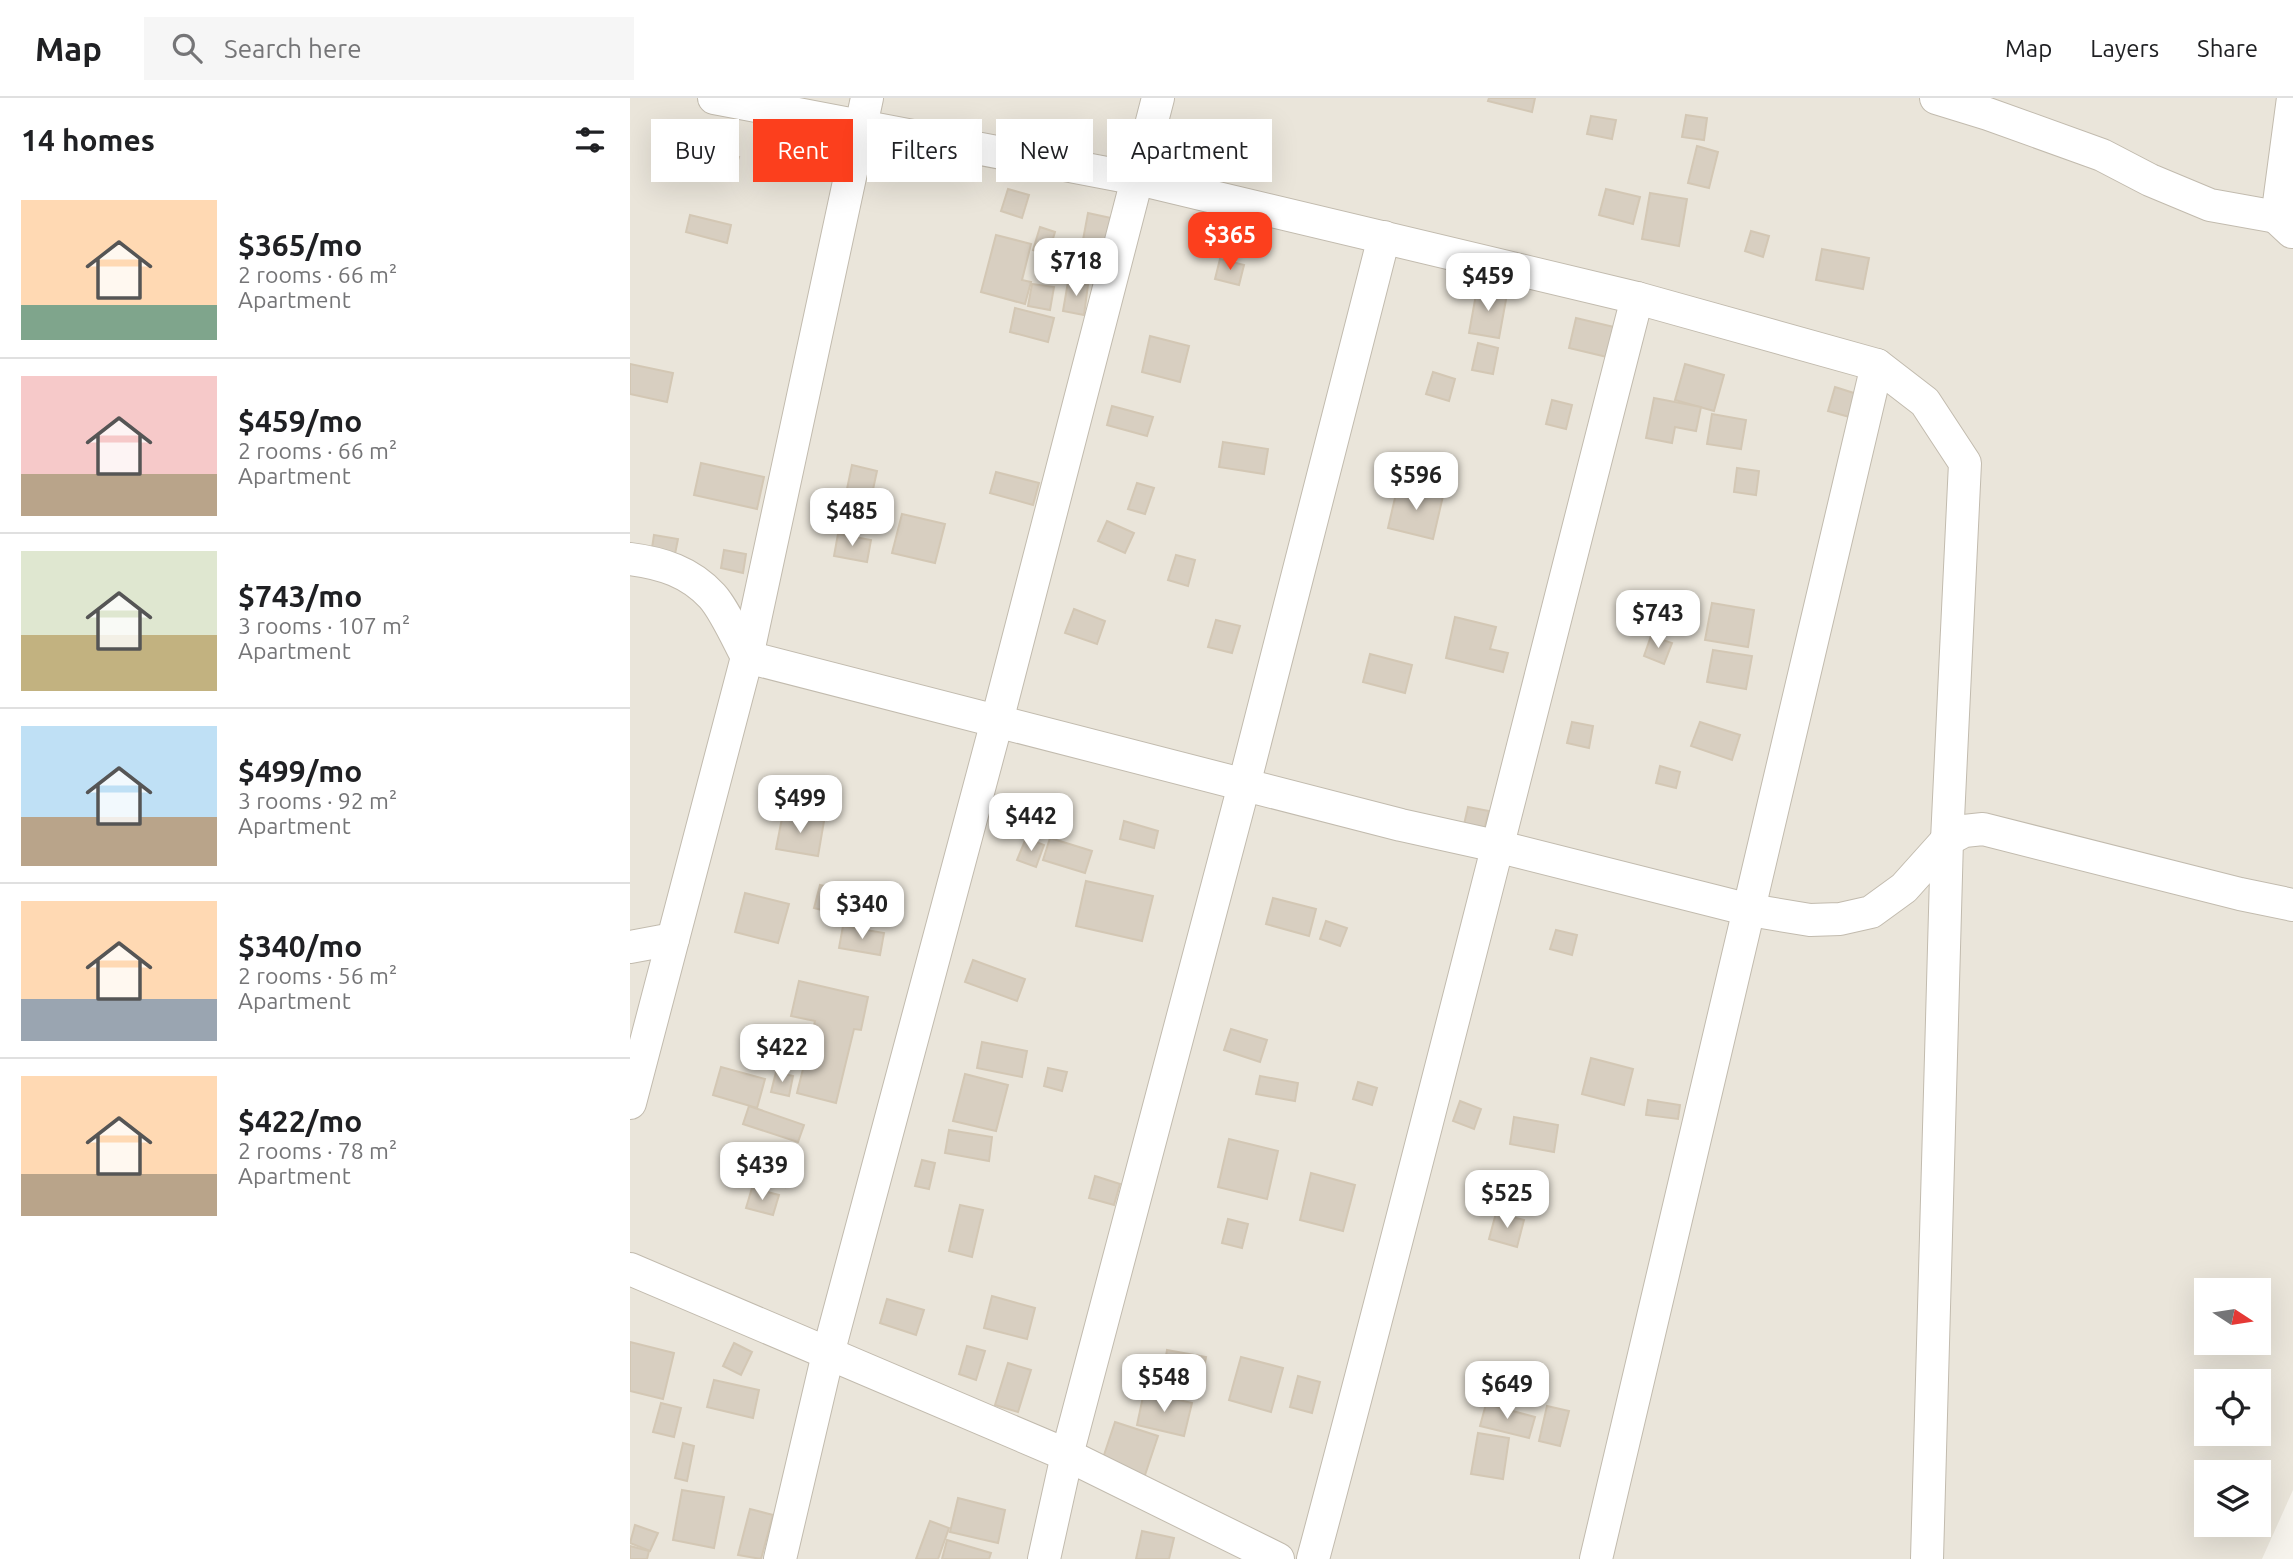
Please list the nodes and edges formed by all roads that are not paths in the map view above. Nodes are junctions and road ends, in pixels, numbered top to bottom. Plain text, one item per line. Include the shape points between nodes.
1 (714, 98) edge
2 (1158, 98) edge
3 (1936, 98) edge
4 (2293, 98) edge
5 (1988, 106) edge
6 (864, 111) edge
7 (1153, 119) edge
8 (1107, 171) edge
9 (1137, 182) edge
10 (1151, 182) edge
11 (2288, 224) edge
12 (1384, 237) junction
13 (1637, 298) junction
14 (1877, 365) junction
15 (630, 559) edge
16 (747, 657) junction
17 (997, 721) junction
18 (1244, 785) junction
19 (1947, 840) junction
20 (1496, 846) junction
21 (2293, 905) edge
22 (1750, 910) junction
23 (673, 939) junction
24 (630, 947) edge
25 (630, 1103) edge
26 (630, 1269) edge
27 (828, 1354) junction
28 (1067, 1455) junction
29 (780, 1559) edge
30 (1044, 1559) edge
31 (1278, 1559) edge
32 (1313, 1559) edge
33 (1595, 1559) edge
34 (1927, 1559) edge

1 - 6 street
2 - 7 street
3 - 5 street
4 - 11 street
5 - 11 street via 2210,205
6 - 8 street
6 - 16 street
9 - 17 street
10 - 12 street
12 - 13 street
12 - 18 street
13 - 14 street
13 - 20 street
14 - 19 street via 1925,401 1965,463
14 - 22 street
15 - 16 street via 681,571 713,597
16 - 17 street
16 - 23 street
17 - 18 street
17 - 27 street
18 - 20 street
18 - 28 street
19 - 21 street via 1964,831 1983,829
19 - 22 street via 1904,888 1871,912 1810,920
19 - 34 street
20 - 22 street
20 - 32 street
22 - 33 street
23 - 24 street
23 - 25 street
26 - 27 street
27 - 28 street
27 - 29 street
28 - 30 street
28 - 31 street

